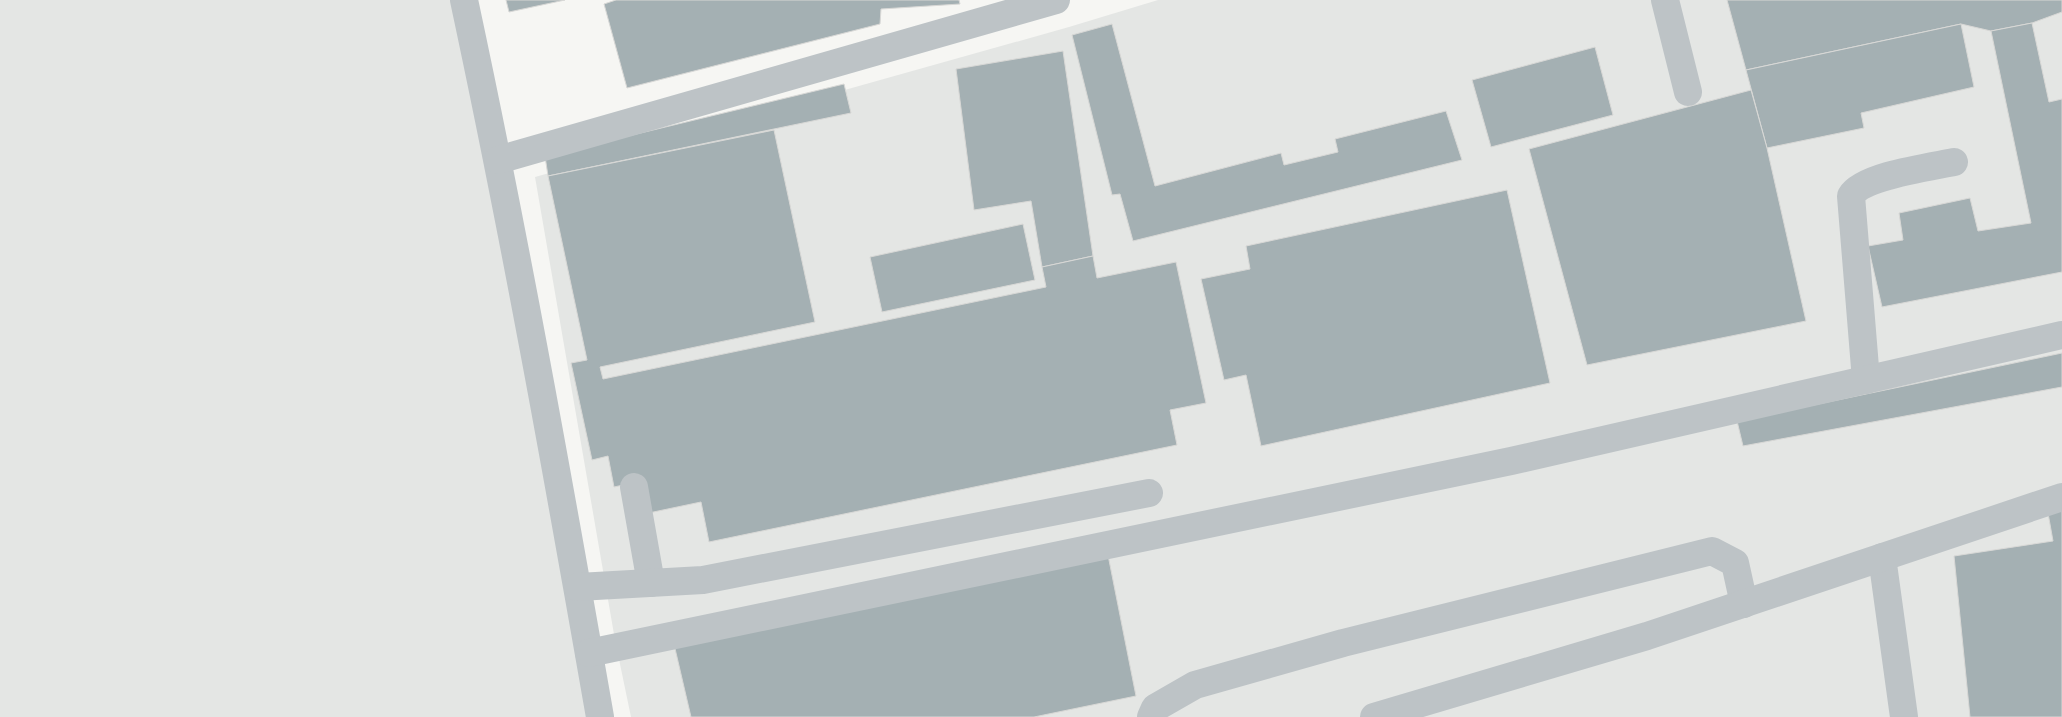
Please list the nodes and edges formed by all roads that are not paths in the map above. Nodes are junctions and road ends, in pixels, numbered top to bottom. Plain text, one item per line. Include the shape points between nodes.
1 (464, 0) edge
2 (1056, 0) edge
3 (1665, 0) edge
4 (1688, 92) dead end
5 (498, 160) junction
6 (1954, 162) dead end
7 (2062, 335) edge
8 (1866, 380) junction
9 (634, 487) dead end
10 (1149, 493) dead end
11 (2062, 498) edge
12 (1882, 557) junction
13 (651, 583) junction
14 (578, 587) junction
15 (1744, 604) junction
16 (589, 654) junction
17 (600, 717) edge
18 (1151, 717) edge
19 (1374, 717) edge
20 (1904, 717) edge

1 - 5 street
2 - 5 street
3 - 4 street
5 - 14 street
6 - 8 street via 1873,180 1858,187 1851,196
7 - 8 street
8 - 16 street via 1511,461
9 - 13 street
10 - 13 street via 703,580
11 - 12 street
12 - 15 street
12 - 20 street
13 - 14 street
14 - 16 street
15 - 18 street via 1735,563 1712,551 1343,643 1194,685 1155,708
15 - 19 street
16 - 17 street

